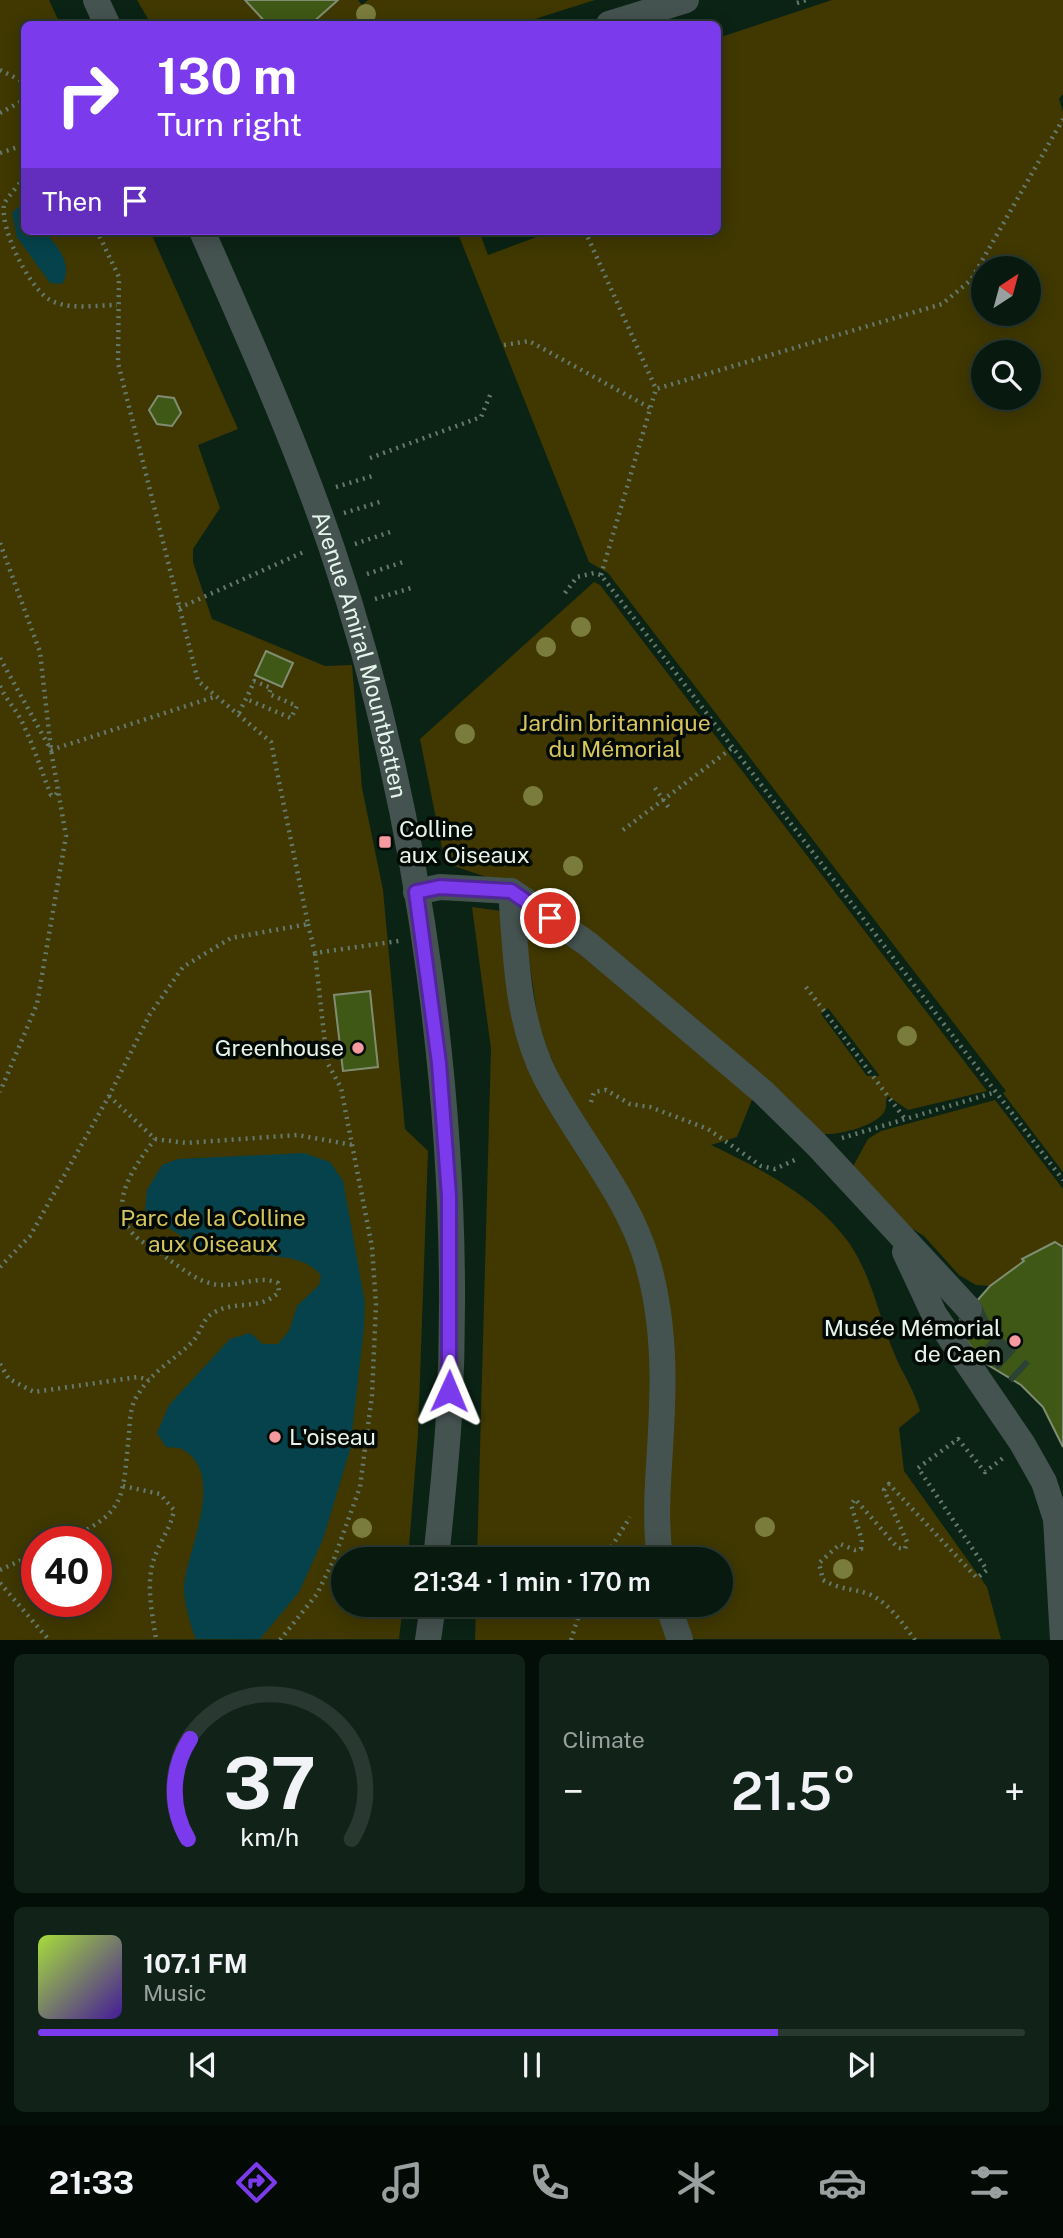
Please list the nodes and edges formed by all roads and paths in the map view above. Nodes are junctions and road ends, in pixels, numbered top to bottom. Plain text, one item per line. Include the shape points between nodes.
1 (686, 0) edge
2 (806, 0) edge
3 (797, 3) dead end
4 (619, 21) edge
5 (0, 70) edge
6 (21, 80) edge
7 (21, 102) edge
8 (0, 113) edge
9 (1063, 119) edge
10 (21, 146) edge
11 (0, 153) edge
12 (21, 182) edge
13 (99, 235) edge
14 (204, 235) edge
15 (587, 235) edge
16 (117, 304) junction
17 (504, 345) dead end
18 (656, 389) junction
19 (491, 393) dead end
20 (652, 408) junction
21 (370, 458) dead end
22 (376, 475) dead end
23 (333, 488) dead end
24 (383, 501) dead end
25 (341, 514) dead end
26 (393, 531) dead end
27 (0, 543) edge
28 (351, 545) dead end
29 (309, 550) dead end
30 (403, 562) dead end
31 (601, 575) junction
32 (360, 576) dead end
33 (411, 588) dead end
34 (565, 593) dead end
35 (368, 601) dead end
36 (179, 608) junction
37 (0, 658) edge
38 (0, 686) edge
39 (214, 697) junction
40 (246, 699) junction
41 (239, 713) junction
42 (732, 748) junction
43 (51, 750) junction
44 (59, 787) junction
45 (655, 788) dead end
46 (663, 800) junction
47 (669, 808) dead end
48 (623, 830) dead end
49 (511, 891) junction
50 (416, 892) junction
51 (309, 924) junction
52 (404, 940) dead end
53 (315, 953) junction
54 (806, 987) dead end
55 (0, 1092) edge
56 (996, 1092) junction
57 (109, 1097) junction
58 (593, 1112) dead end
59 (905, 1119) junction
60 (155, 1139) junction
61 (353, 1144) junction
62 (817, 1145) junction
63 (1063, 1180) edge
64 (895, 1230) junction
65 (0, 1267) edge
66 (969, 1309) tunnel mouth
67 (0, 1364) edge
68 (149, 1380) junction
69 (1022, 1443) junction
70 (123, 1486) junction
71 (91, 1526) edge
72 (437, 1547) edge
73 (658, 1547) edge
74 (21, 1560) edge
75 (0, 1570) edge
76 (0, 1583) edge
77 (431, 1617) edge
78 (578, 1617) edge
79 (672, 1617) edge
80 (49, 1640) edge
81 (156, 1640) edge
82 (280, 1640) edge
83 (428, 1640) edge
84 (571, 1640) edge
85 (680, 1640) edge
86 (915, 1640) edge
87 (1063, 1640) edge

1 - 4 street
2 - 3 path
5 - 6 path
7 - 8 path
9 - 18 path via 971,280 942,304
10 - 11 path
12 - 16 path via 3,206 3,238 22,268 48,299 73,306
13 - 16 path via 119,277
14 - 50 street, Avenue Amiral Mountbatten via 263,368 333,551 385,733
15 - 18 path
16 - 36 path via 118,363
17 - 20 path via 529,341
18 - 20 path
19 - 21 path via 481,417
20 - 31 path
22 - 23 path
24 - 25 path
26 - 28 path
27 - 43 path via 40,652
29 - 36 path
30 - 32 path
31 - 34 path via 577,577
31 - 42 path
33 - 35 path
36 - 39 path via 198,681
37 - 43 path
38 - 44 path via 24,727 51,795 56,795
39 - 41 path
39 - 43 path
40 - 40 path via 291,718 297,706 269,694 271,688 254,681
40 - 41 path
41 - 51 path via 271,742
42 - 46 path
42 - 56 path
43 - 44 path
44 - 55 path via 66,836 37,1004
45 - 46 path
46 - 47 path
46 - 48 path
49 - 50 street via 440,887
49 - 62 street via 588,944 763,1091
49 - 73 street via 523,1017 545,1077 628,1218 647,1261 660,1317 663,1404 655,1527
50 - 72 street, Avenue Amiral Mountbatten via 439,1063 449,1196 449,1415
51 - 53 path
51 - 57 path via 231,938 183,967 150,1014
52 - 53 path
53 - 61 path via 327,1062 341,1088
54 - 59 path
56 - 59 path
56 - 63 path
57 - 60 path
57 - 65 path via 30,1236
58 - 62 path via 594,1092 606,1090 630,1104 708,1129 761,1166 775,1169
59 - 62 path
60 - 61 path via 186,1143 297,1135
60 - 68 path via 131,1170 123,1200 123,1218 131,1232 195,1278 219,1285 268,1279 278,1283 279,1292 269,1301 217,1310 205,1318 194,1340
61 - 82 path via 370,1236 376,1305 372,1395 360,1487 323,1582
62 - 64 street
64 - 66 street
64 - 69 street via 934,1314
67 - 68 path via 9,1379 34,1392 138,1377
68 - 70 path via 132,1406
69 - 86 path via 985,1472 958,1439 918,1468 987,1570 977,1578 891,1485 884,1490 906,1542 902,1550 857,1500 851,1502 862,1546 855,1550 840,1544 824,1556 819,1563 823,1580 842,1590 873,1596 895,1613
69 - 87 street via 1044,1482 1056,1519
70 - 71 path via 112,1514
70 - 81 path via 160,1494 174,1510 172,1525 156,1553 149,1591
74 - 75 path
76 - 80 path
77 - 83 street
78 - 84 path
79 - 85 street

